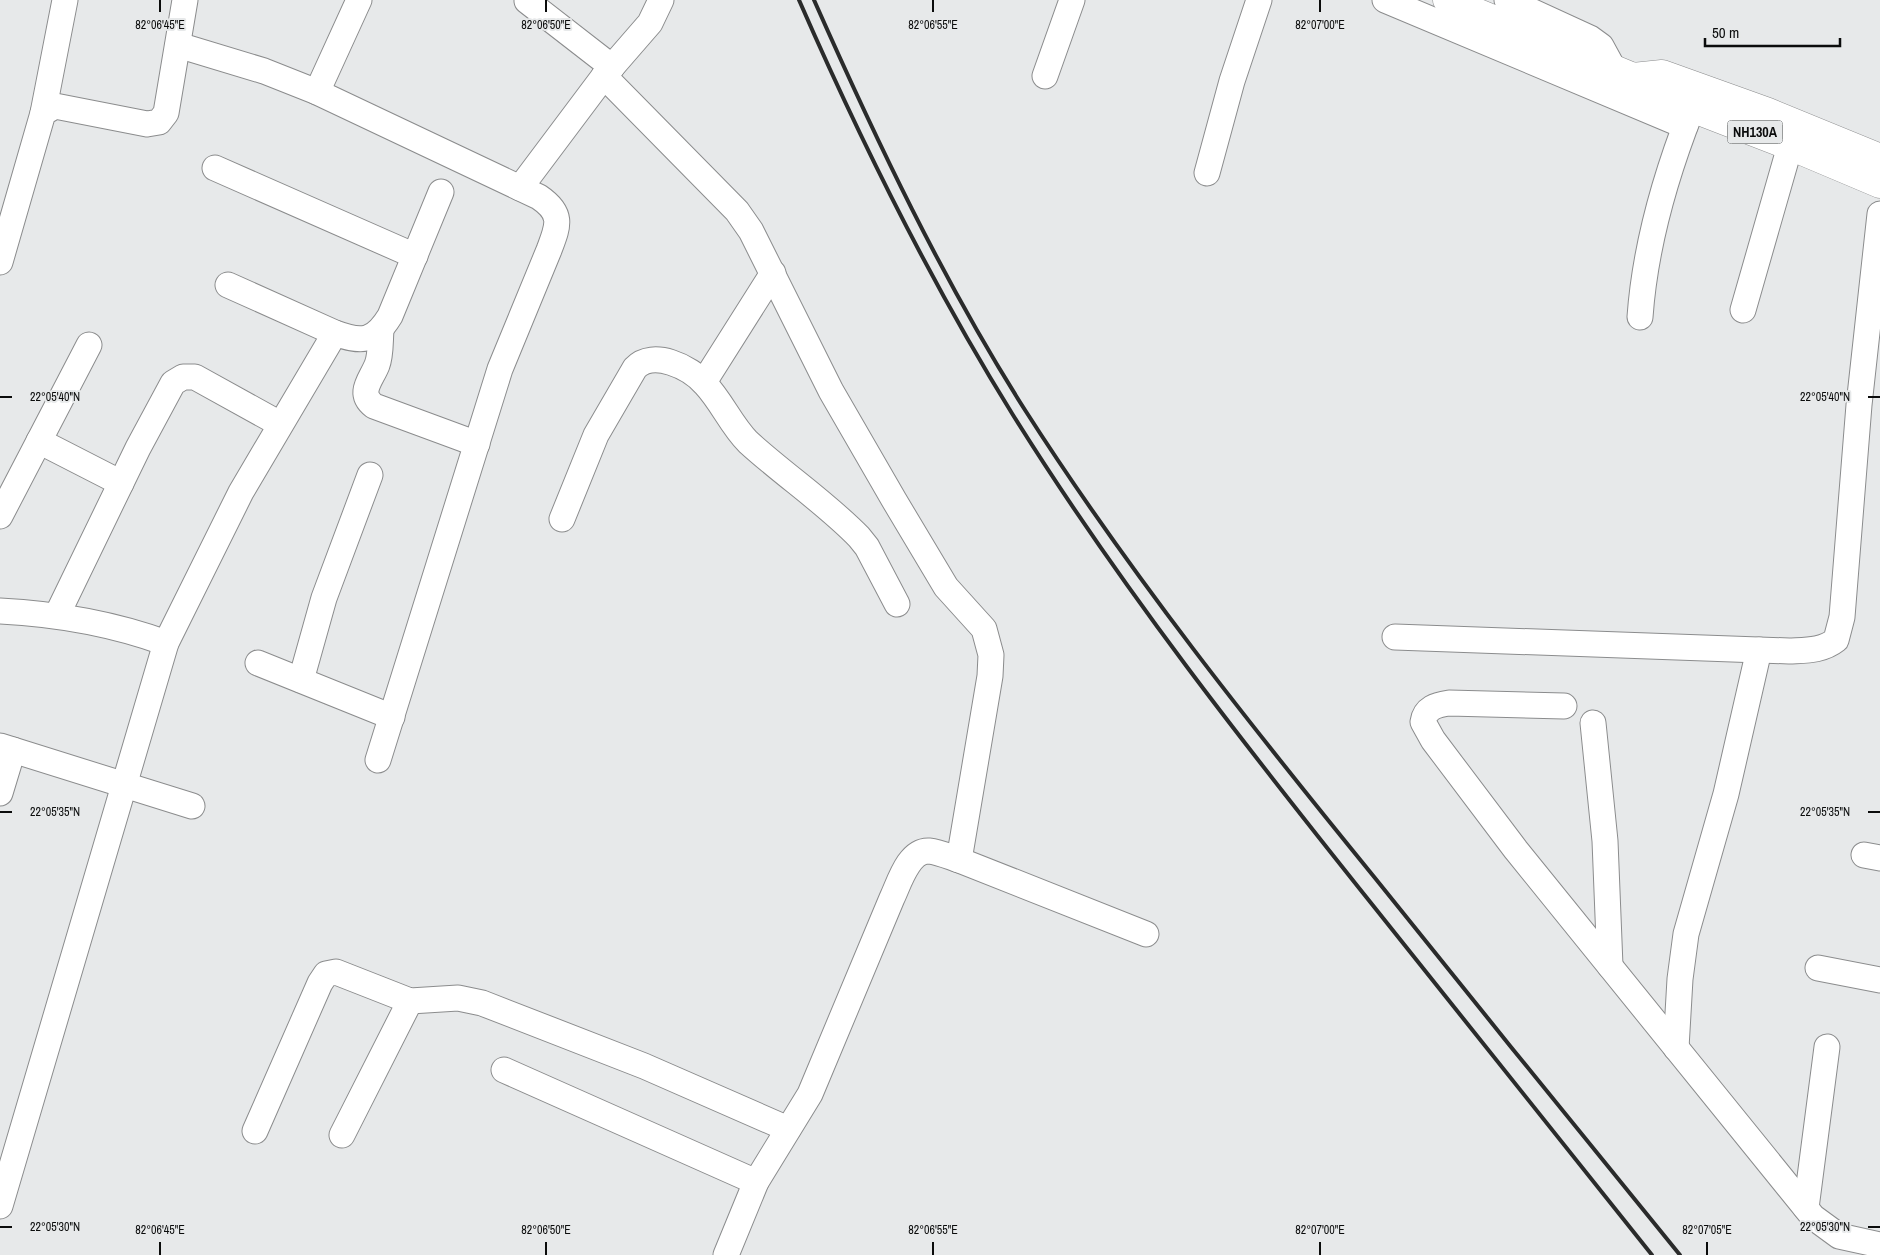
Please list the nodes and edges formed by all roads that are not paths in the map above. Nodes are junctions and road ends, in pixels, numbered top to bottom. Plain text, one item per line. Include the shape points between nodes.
1 (65, 0) edge
2 (185, 0) edge
3 (359, 0) edge
4 (661, 0) edge
5 (1072, 0) edge
6 (1259, 0) edge
7 (1385, 0) edge
8 (1447, 0) edge
9 (1507, 0) edge
10 (527, 1) edge
11 (178, 45) junction
12 (608, 71) junction
13 (1623, 72) junction
14 (1045, 76) dead end
15 (317, 92) junction
16 (43, 113) junction
17 (1689, 117) junction
18 (1790, 146) junction
19 (1880, 158) edge
20 (215, 168) dead end
21 (1207, 173) dead end
22 (1880, 184) edge
23 (520, 188) junction
24 (442, 192) dead end
25 (1880, 214) edge
26 (415, 256) junction
27 (0, 262) edge
28 (773, 273) junction
29 (228, 285) dead end
30 (1743, 310) dead end
31 (1640, 317) dead end
32 (381, 330) junction
33 (335, 333) junction
34 (89, 345) dead end
35 (704, 382) junction
36 (280, 424) junction
37 (39, 440) junction
38 (477, 444) junction
39 (370, 476) dead end
40 (122, 483) junction
41 (0, 516) edge
42 (562, 519) dead end
43 (897, 604) dead end
44 (0, 611) edge
45 (57, 615) junction
46 (1395, 638) dead end
47 (166, 643) junction
48 (1759, 650) junction
49 (258, 662) dead end
50 (300, 680) junction
51 (1564, 706) dead end
52 (392, 717) junction
53 (1593, 723) dead end
54 (6, 748) edge
55 (378, 760) dead end
56 (124, 785) junction
57 (0, 793) edge
58 (192, 806) dead end
59 (959, 860) junction
60 (1146, 934) dead end
61 (1610, 966) junction
62 (1818, 968) dead end
63 (1880, 980) edge
64 (410, 1000) junction
65 (1827, 1047) dead end
66 (1676, 1048) junction
67 (504, 1070) dead end
68 (788, 1129) junction
69 (255, 1131) dead end
70 (342, 1135) dead end
71 (756, 1182) junction
72 (0, 1206) edge
73 (1806, 1208) junction
74 (1880, 1245) edge
75 (726, 1255) edge

1 - 16 street
2 - 11 street
3 - 15 street
4 - 12 street via 650,23
5 - 14 street
6 - 21 street
7 - 17 street
8 - 13 highway, NH130A
9 - 13 street via 1590,38
10 - 12 street
11 - 15 street
11 - 16 street via 166,113 159,122 147,124 55,106
12 - 23 street
12 - 28 street via 737,211
13 - 17 highway, NH130A
13 - 19 highway, NH130A via 1662,74 1768,112
15 - 23 street
16 - 27 street
17 - 18 highway, NH130A
17 - 31 street via 1650,241
18 - 22 highway, NH130A
18 - 30 street
20 - 26 street
23 - 38 street via 548,203 556,213 557,225 500,369
24 - 26 street
25 - 48 street via 1839,634 1830,645 1815,650
26 - 32 street
28 - 35 street
28 - 59 street via 831,391 894,500 946,587 984,629 988,638 990,676
29 - 33 street
32 - 33 street via 360,340
32 - 38 street via 377,364 365,390 370,403
33 - 36 street
34 - 37 street
35 - 42 street via 668,361 642,361 626,381 596,435
35 - 43 street via 748,442 859,537
36 - 40 street via 195,378 183,377 170,388
36 - 47 street via 241,492
37 - 40 street
37 - 41 street
38 - 52 street
39 - 50 street via 324,598
40 - 45 street
44 - 45 street
45 - 47 street via 123,628
46 - 48 street
47 - 56 street
48 - 66 street via 1726,794 1684,942
49 - 50 street
50 - 52 street
51 - 61 street via 1449,703 1433,706 1423,722 1432,740 1516,850
52 - 55 street
53 - 61 street via 1605,841
54 - 56 street
54 - 57 street
56 - 58 street
56 - 72 street
59 - 60 street
59 - 68 street via 928,851 911,860 861,968 810,1094
61 - 66 street
62 - 63 street
64 - 68 street via 473,1000 635,1062
64 - 69 street via 345,974 326,974
64 - 70 street
65 - 73 street
66 - 73 street
67 - 71 street
68 - 71 street
71 - 75 street
73 - 74 street via 1825,1228 1838,1236

